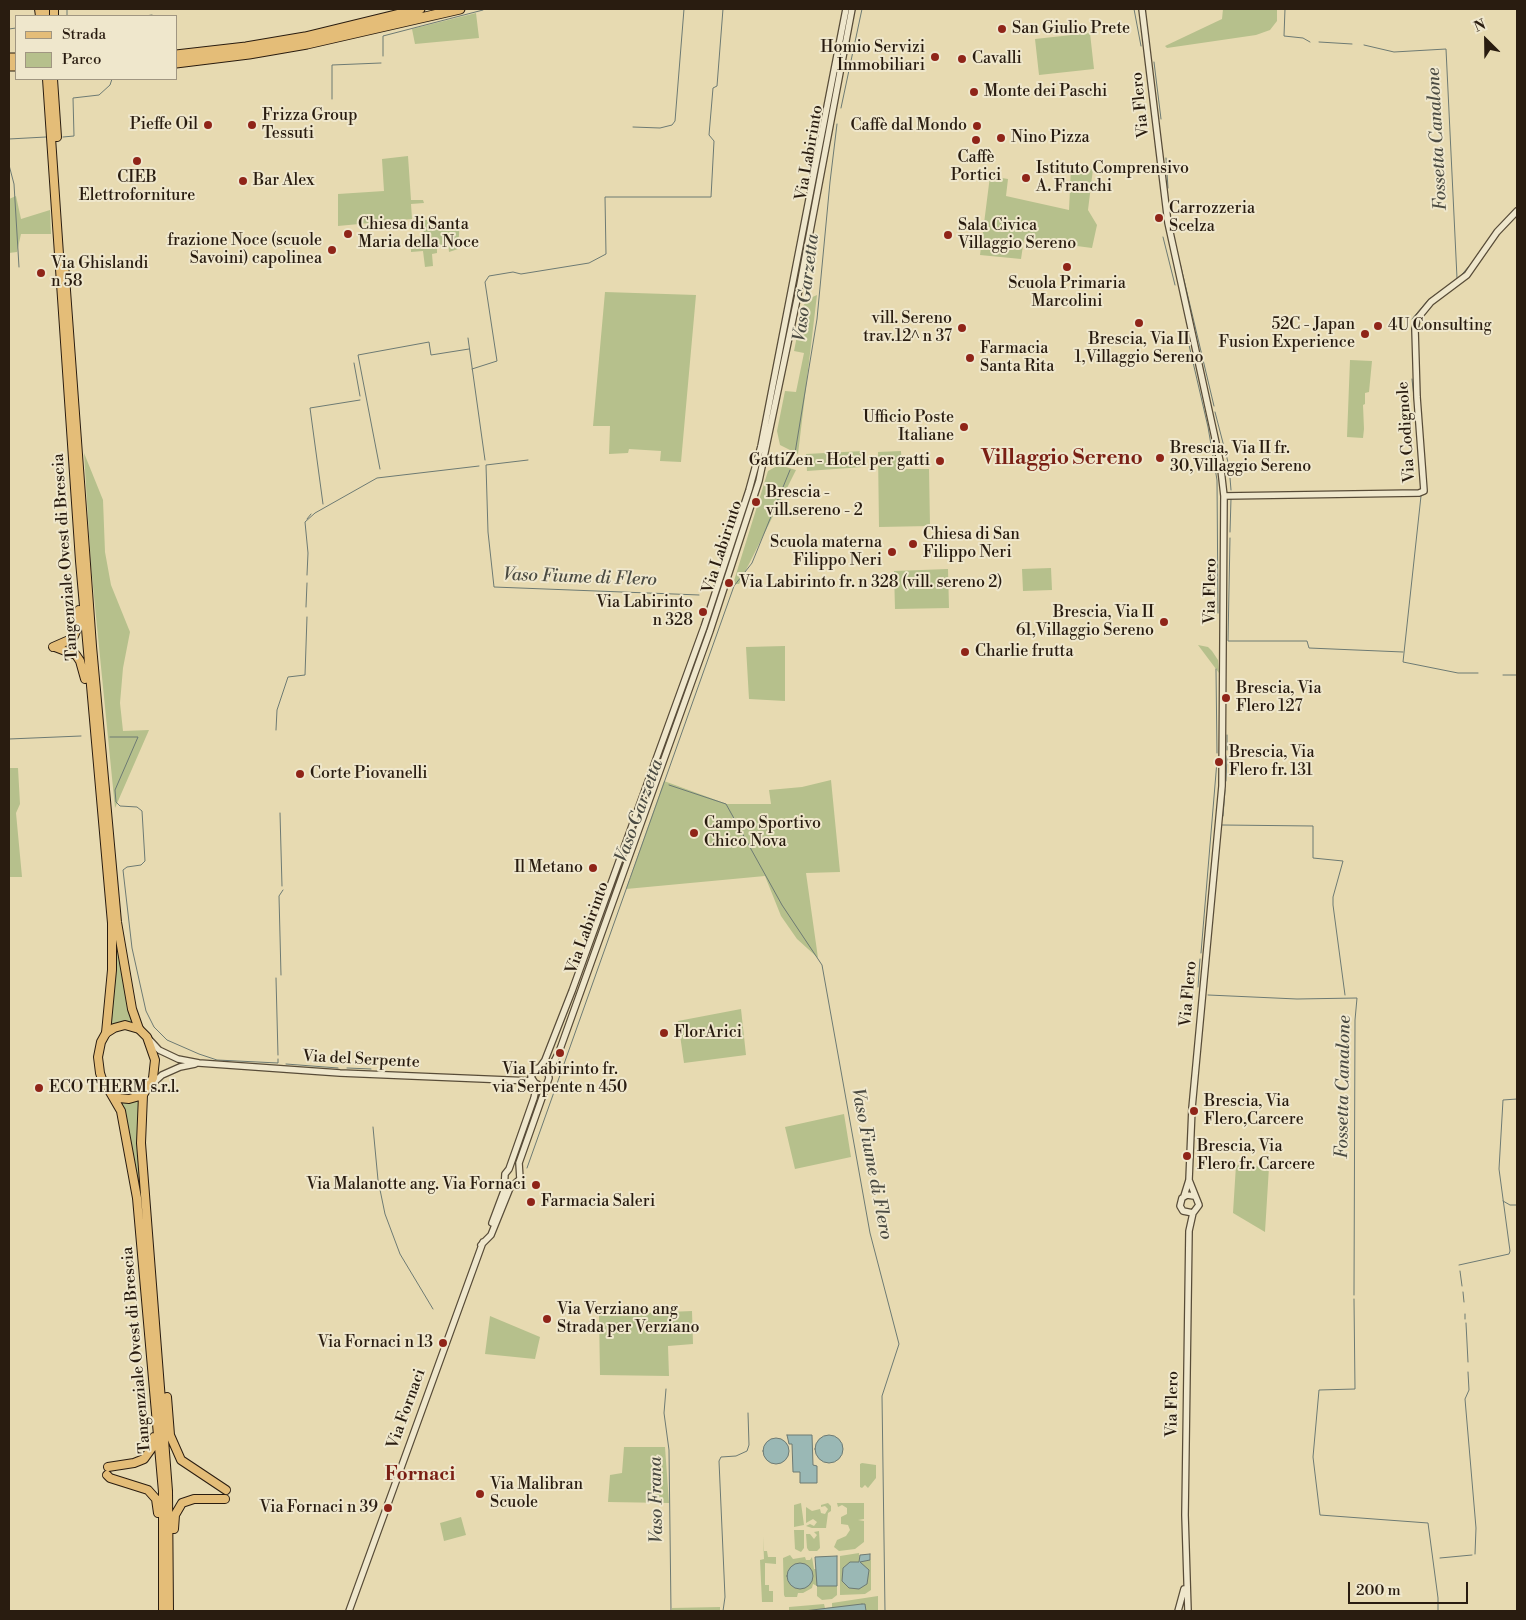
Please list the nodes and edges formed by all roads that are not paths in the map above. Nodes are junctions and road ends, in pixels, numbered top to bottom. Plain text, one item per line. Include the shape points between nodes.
1 (420, 9) edge
2 (460, 9) edge
3 (846, 9) edge
4 (852, 9) edge
5 (1142, 9) edge
6 (178, 55) edge
7 (178, 63) edge
8 (50, 80) edge
9 (1517, 211) edge
10 (62, 283) junction
11 (1224, 496) junction
12 (80, 561) junction
13 (93, 717) junction
14 (595, 928) junction
15 (602, 931) junction
16 (139, 1029) junction
17 (106, 1033) junction
18 (147, 1037) junction
19 (199, 1063) junction
20 (540, 1067) junction
21 (548, 1073) junction
22 (534, 1080) junction
23 (546, 1083) junction
24 (148, 1087) junction
25 (109, 1090) junction
26 (143, 1095) junction
27 (509, 1169) junction
28 (518, 1170) junction
29 (1189, 1180) junction
30 (506, 1181) junction
31 (514, 1184) junction
32 (1184, 1196) junction
33 (1194, 1196) junction
34 (1185, 1212) junction
35 (1193, 1213) junction
36 (1189, 1232) junction
37 (481, 1245) junction
38 (156, 1372) junction
39 (165, 1480) junction
40 (226, 1490) dead end
41 (225, 1499) dead end
42 (163, 1547) junction
43 (169, 1573) junction
44 (1186, 1577) junction
45 (163, 1611) edge
46 (169, 1611) edge
47 (349, 1611) edge
48 (1178, 1611) edge
49 (1188, 1611) edge

1 - 6 highway via 305,37
2 - 7 highway via 307,44
3 - 14 street, Via Labirinto via 761,446 749,490 704,627
4 - 15 street, Via Labirinto via 759,481 710,631
5 - 11 street, Via Flero via 1168,223 1220,461
8 - 10 main road, Tangenziale Ovest di Brescia
9 - 11 street, Via Codignole via 1497,232 1467,275 1431,302 1417,319 1424,491
10 - 12 main road, Tangenziale Ovest di Brescia
10 - 16 main road, Tangenziale Ovest di Brescia via 117,922 132,1009
11 - 29 street, Via Flero via 1222,786 1192,1108
12 - 13 main road, Tangenziale Ovest di Brescia
12 - 13 main road via 77,631 69,640 53,647 71,652 80,661
13 - 17 main road, Tangenziale Ovest di Brescia via 112,939
14 - 15 street
14 - 20 street, Via Labirinto
15 - 21 street, Via Labirinto via 559,1052
16 - 17 main road via 125,1025
16 - 18 main road, Tangenziale Ovest di Brescia
17 - 25 main road, Tangenziale Ovest di Brescia via 98,1057 100,1073
18 - 19 street, Via del Serpente via 159,1050 178,1059
18 - 24 main road, Tangenziale Ovest di Brescia via 155,1060 153,1078
19 - 22 street, Via del Serpente via 468,1080
19 - 24 street, Via del Serpente via 162,1075
20 - 21 street
20 - 22 street via 535,1069
21 - 23 street, Via Fornaci
22 - 23 street
22 - 27 street, Via Fornaci via 534,1098
23 - 28 street, Via Fornaci
24 - 26 main road, Tangenziale Ovest di Brescia
25 - 26 main road via 119,1098
25 - 38 main road, Tangenziale Ovest di Brescia via 121,1111 138,1198
26 - 38 main road, Tangenziale Ovest di Brescia via 142,1175
27 - 28 street
27 - 30 street, Via Fornaci via 505,1174
28 - 31 street, Via Fornaci via 520,1178
29 - 32 street
29 - 33 street
30 - 31 street
30 - 37 street, Via Fornaci
31 - 37 street, Via Fornaci via 491,1235
32 - 33 street
32 - 34 street via 1180,1206
33 - 35 street via 1199,1205
34 - 35 street
34 - 36 street
35 - 36 street
36 - 44 street, Via Flero
37 - 47 street, Via Fornaci
38 - 39 main road, Tangenziale Ovest di Brescia
38 - 40 main road via 166,1386 170,1435 176,1452 187,1466
38 - 42 main road via 150,1385 152,1451 139,1462 108,1471 110,1478 143,1487 154,1495
39 - 42 main road, Tangenziale Ovest di Brescia
39 - 43 main road, Tangenziale Ovest di Brescia
41 - 43 main road via 194,1499 179,1506 174,1520 174,1559
42 - 45 main road, Tangenziale Ovest di Brescia
43 - 46 main road, Tangenziale Ovest di Brescia
44 - 48 street, Via Flero
44 - 49 street, Via Flero

